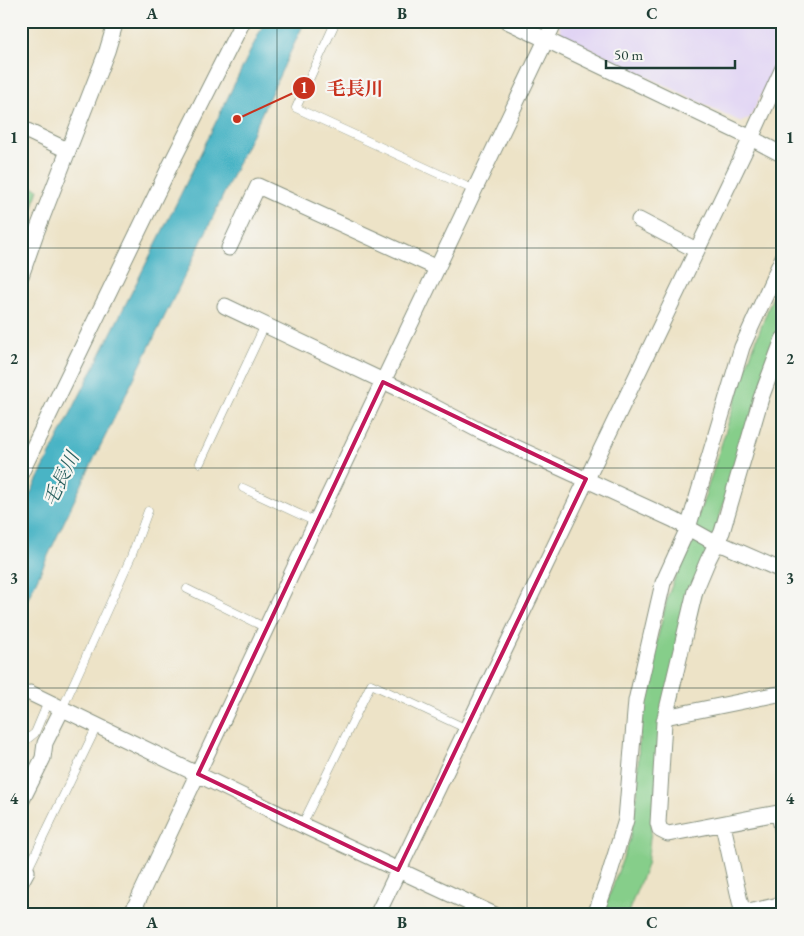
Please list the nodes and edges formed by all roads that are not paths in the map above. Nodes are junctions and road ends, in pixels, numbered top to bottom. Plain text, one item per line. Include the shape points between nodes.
1 (116, 21) edge
2 (243, 21) edge
3 (336, 21) edge
4 (506, 21) edge
5 (555, 21) edge
6 (546, 40) junction
7 (783, 68) edge
8 (21, 128) edge
9 (751, 138) junction
10 (67, 150) junction
11 (783, 155) edge
12 (474, 190) junction
13 (639, 220) dead end
14 (229, 248) dead end
15 (696, 250) junction
16 (783, 257) edge
17 (437, 268) junction
18 (21, 276) edge
19 (225, 306) dead end
20 (265, 325) junction
21 (783, 340) edge
22 (383, 382) junction
23 (200, 463) dead end
24 (21, 473) edge
25 (586, 479) junction
26 (243, 488) dead end
27 (148, 511) dead end
28 (316, 522) junction
29 (688, 528) junction
30 (717, 544) junction
31 (783, 571) edge
32 (187, 589) dead end
33 (266, 628) junction
34 (30, 693) dead end
35 (783, 693) edge
36 (55, 705) junction
37 (665, 717) junction
38 (97, 726) junction
39 (467, 729) junction
40 (21, 744) edge
41 (198, 774) junction
42 (25, 785) edge
43 (21, 802) edge
44 (781, 813) edge
45 (723, 824) junction
46 (302, 825) junction
47 (783, 835) edge
48 (398, 870) junction
49 (23, 874) edge
50 (783, 904) edge
51 (131, 915) edge
52 (377, 915) edge
53 (495, 915) edge
54 (595, 915) edge

1 - 10 street via 107,52
2 - 24 street
3 - 12 lane via 296,108
4 - 6 street
5 - 6 street
6 - 9 street
6 - 12 street
7 - 9 street
8 - 10 street
9 - 11 street
9 - 15 street
10 - 18 street
12 - 17 street
13 - 15 street
14 - 17 street via 258,186
15 - 25 street
16 - 29 street via 742,347
17 - 22 street
19 - 20 street
20 - 22 street
20 - 23 lane
21 - 30 street via 761,398
22 - 25 street
22 - 28 street
25 - 29 street
25 - 39 street
26 - 28 lane
27 - 36 lane via 131,558
28 - 33 street
29 - 30 street
29 - 54 street via 663,583 636,701 626,820
30 - 31 street
30 - 37 street via 695,591
32 - 33 lane
33 - 41 street
34 - 36 street
35 - 37 street
36 - 38 street
36 - 40 lane via 35,733
36 - 42 street via 42,758
37 - 45 street via 660,830 668,834
38 - 41 street
38 - 49 lane
39 - 46 lane via 370,684
39 - 48 street
41 - 46 street
41 - 51 street
42 - 43 street
44 - 45 street
44 - 47 street
45 - 50 street via 741,906 749,912
46 - 48 street
48 - 52 street
48 - 53 street

